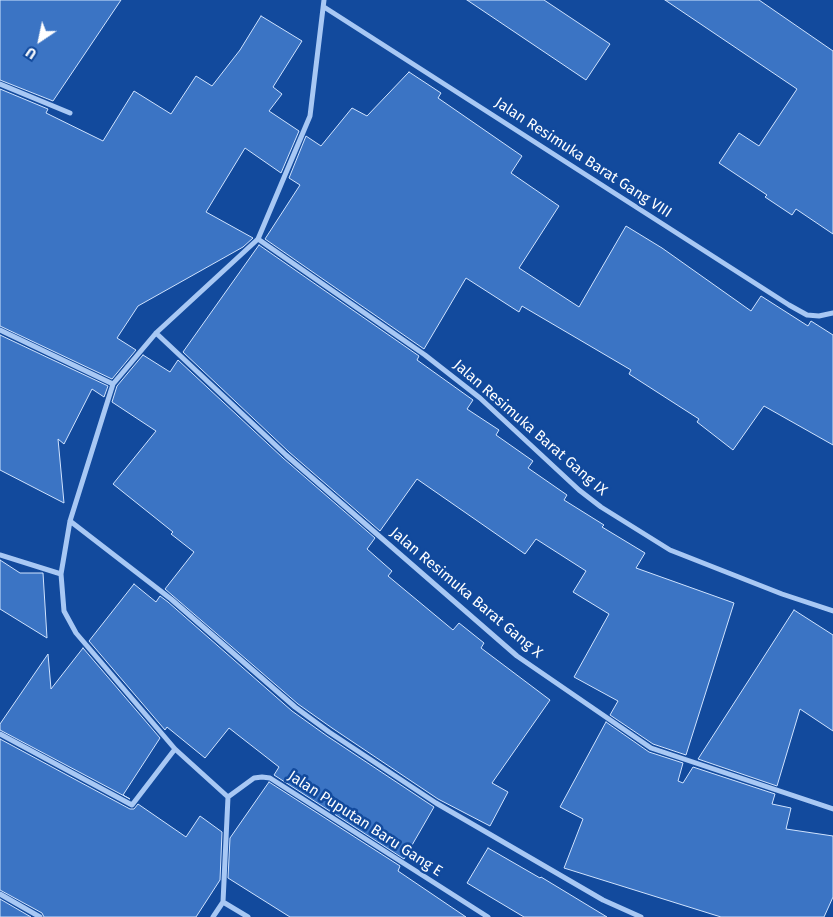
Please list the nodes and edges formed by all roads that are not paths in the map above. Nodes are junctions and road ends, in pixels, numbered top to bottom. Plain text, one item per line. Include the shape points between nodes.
1 (324, 0) edge
2 (324, 7) junction
3 (0, 84) edge
4 (70, 113) dead end
5 (258, 239) junction
6 (833, 313) edge
7 (0, 330) edge
8 (156, 333) junction
9 (113, 384) junction
10 (70, 521) junction
11 (0, 555) edge
12 (61, 574) junction
13 (833, 611) edge
14 (0, 734) edge
15 (175, 749) junction
16 (228, 797) junction
17 (833, 809) edge
18 (0, 894) edge
19 (223, 902) junction
20 (40, 917) edge
21 (213, 917) edge
22 (248, 917) edge
23 (488, 917) edge
24 (641, 917) edge

1 - 2 street
2 - 5 street via 310,116
2 - 6 street, Jalan Resimuka Barat Gang VIII via 789,305 808,315
3 - 4 street
5 - 8 street
5 - 13 street, Jalan Resimuka Barat Gang IX via 472,392 601,507 670,550
7 - 9 street
8 - 9 street
8 - 17 street, Jalan Resimuka Barat Gang X via 286,455 517,656 650,748
9 - 10 street
10 - 12 street
10 - 24 street via 171,599 295,707 329,732 436,804 603,900
11 - 12 street
12 - 15 street via 64,611 76,632
14 - 15 street via 132,804
15 - 16 street
16 - 19 street
16 - 23 street, Jalan Puputan Baru Gang E via 254,778 270,778
18 - 20 street
19 - 21 street
19 - 22 street

